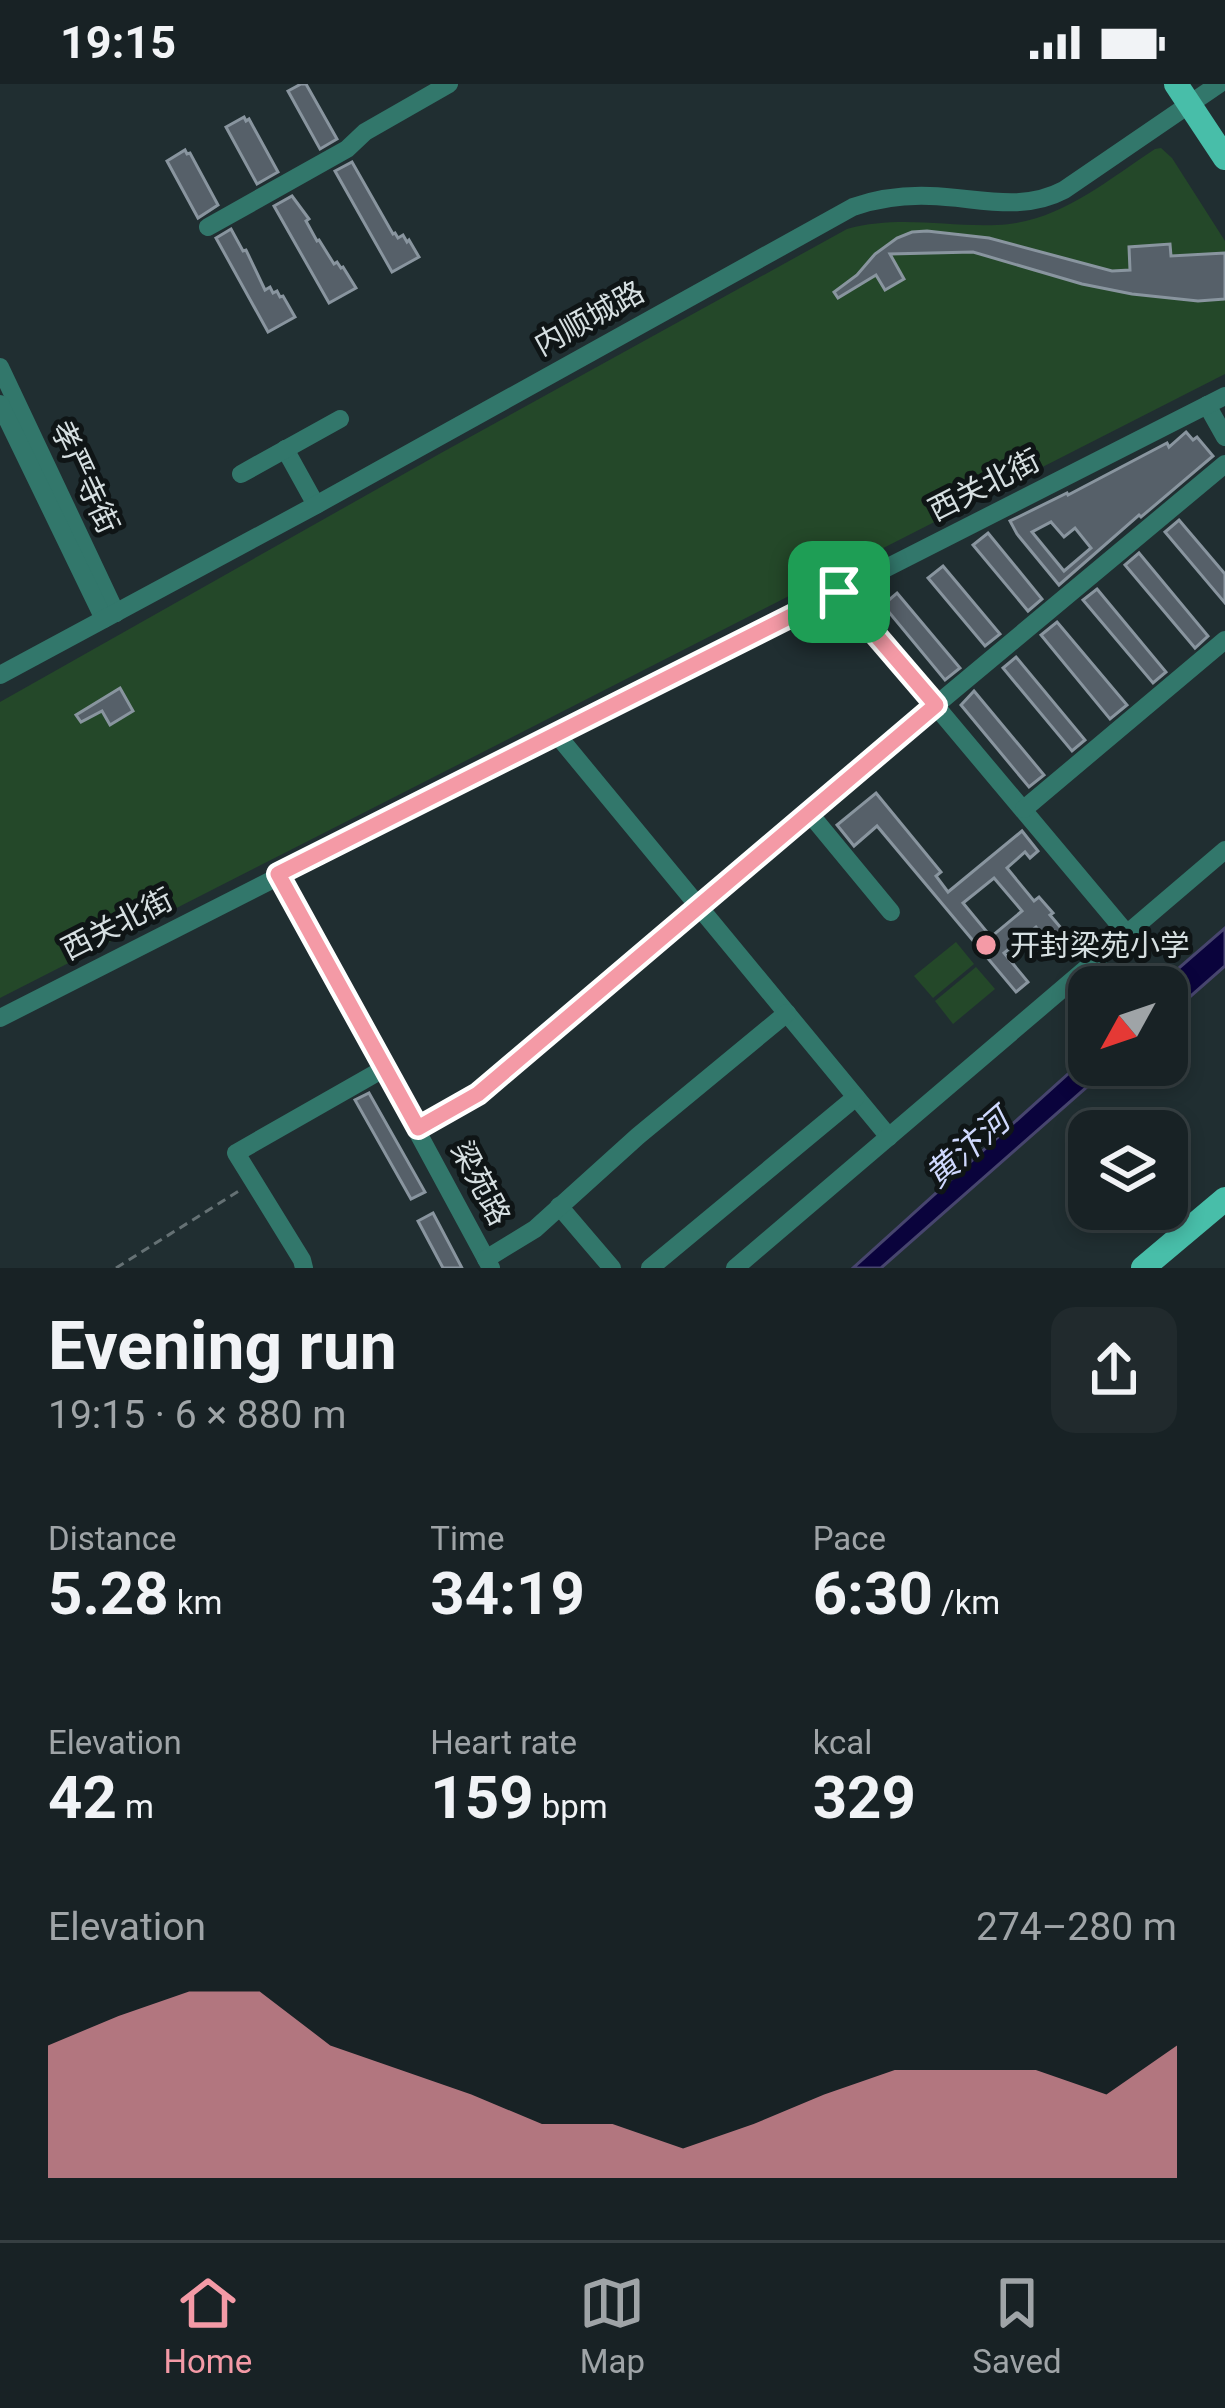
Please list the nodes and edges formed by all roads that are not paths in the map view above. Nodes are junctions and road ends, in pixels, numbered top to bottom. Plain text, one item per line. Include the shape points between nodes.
1 (448, 84) edge
2 (1196, 91) edge
3 (1225, 131) edge
4 (1225, 158) edge
5 (208, 227) dead end
6 (0, 367) edge
7 (1216, 400) edge
8 (0, 404) edge
9 (340, 419) dead end
10 (1225, 437) edge
11 (286, 449) junction
12 (1225, 464) edge
13 (241, 474) dead end
14 (316, 505) junction
15 (839, 592) junction
16 (110, 616) junction
17 (1225, 640) edge
18 (0, 675) edge
19 (936, 705) junction
20 (558, 736) junction
21 (1024, 808) junction
22 (811, 814) junction
23 (1225, 850) edge
24 (278, 874) junction
25 (700, 908) junction
26 (891, 912) dead end
27 (1128, 934) junction
28 (787, 1013) junction
29 (0, 1018) edge
30 (386, 1068) junction
31 (856, 1096) junction
32 (418, 1128) junction
33 (889, 1137) junction
34 (1225, 1198) edge
35 (560, 1206) junction
36 (1225, 1217) edge
37 (489, 1263) edge
38 (304, 1268) edge
39 (612, 1268) edge
40 (650, 1268) edge
41 (735, 1268) edge
42 (1142, 1268) edge
43 (1165, 1268) edge

1 - 5 street
2 - 3 main road
2 - 4 main road
2 - 14 street, 内顺城路 via 1040,201 889,197 853,207
6 - 16 street, 孝严寺街
7 - 10 street
7 - 15 street, 西关北街
8 - 16 street, 孝严寺街
9 - 11 street
11 - 13 street
11 - 14 street
12 - 19 street
14 - 16 street, 内顺城路
15 - 19 street
15 - 20 street, 西关北街
16 - 18 street, 内顺城路
17 - 21 street
19 - 21 street
19 - 22 street
20 - 24 street, 西关北街
20 - 25 street
21 - 27 street
22 - 25 street
22 - 26 street
23 - 27 street
24 - 29 street, 西关北街
24 - 30 street, 梁苑路
25 - 28 street
25 - 32 street via 478,1094
27 - 33 street
28 - 31 street
28 - 35 street
30 - 32 street, 梁苑路
30 - 38 street via 236,1153
31 - 33 street
31 - 40 street
32 - 37 street, 梁苑路
33 - 41 street
34 - 42 main road
35 - 37 street
35 - 39 street
36 - 43 main road

